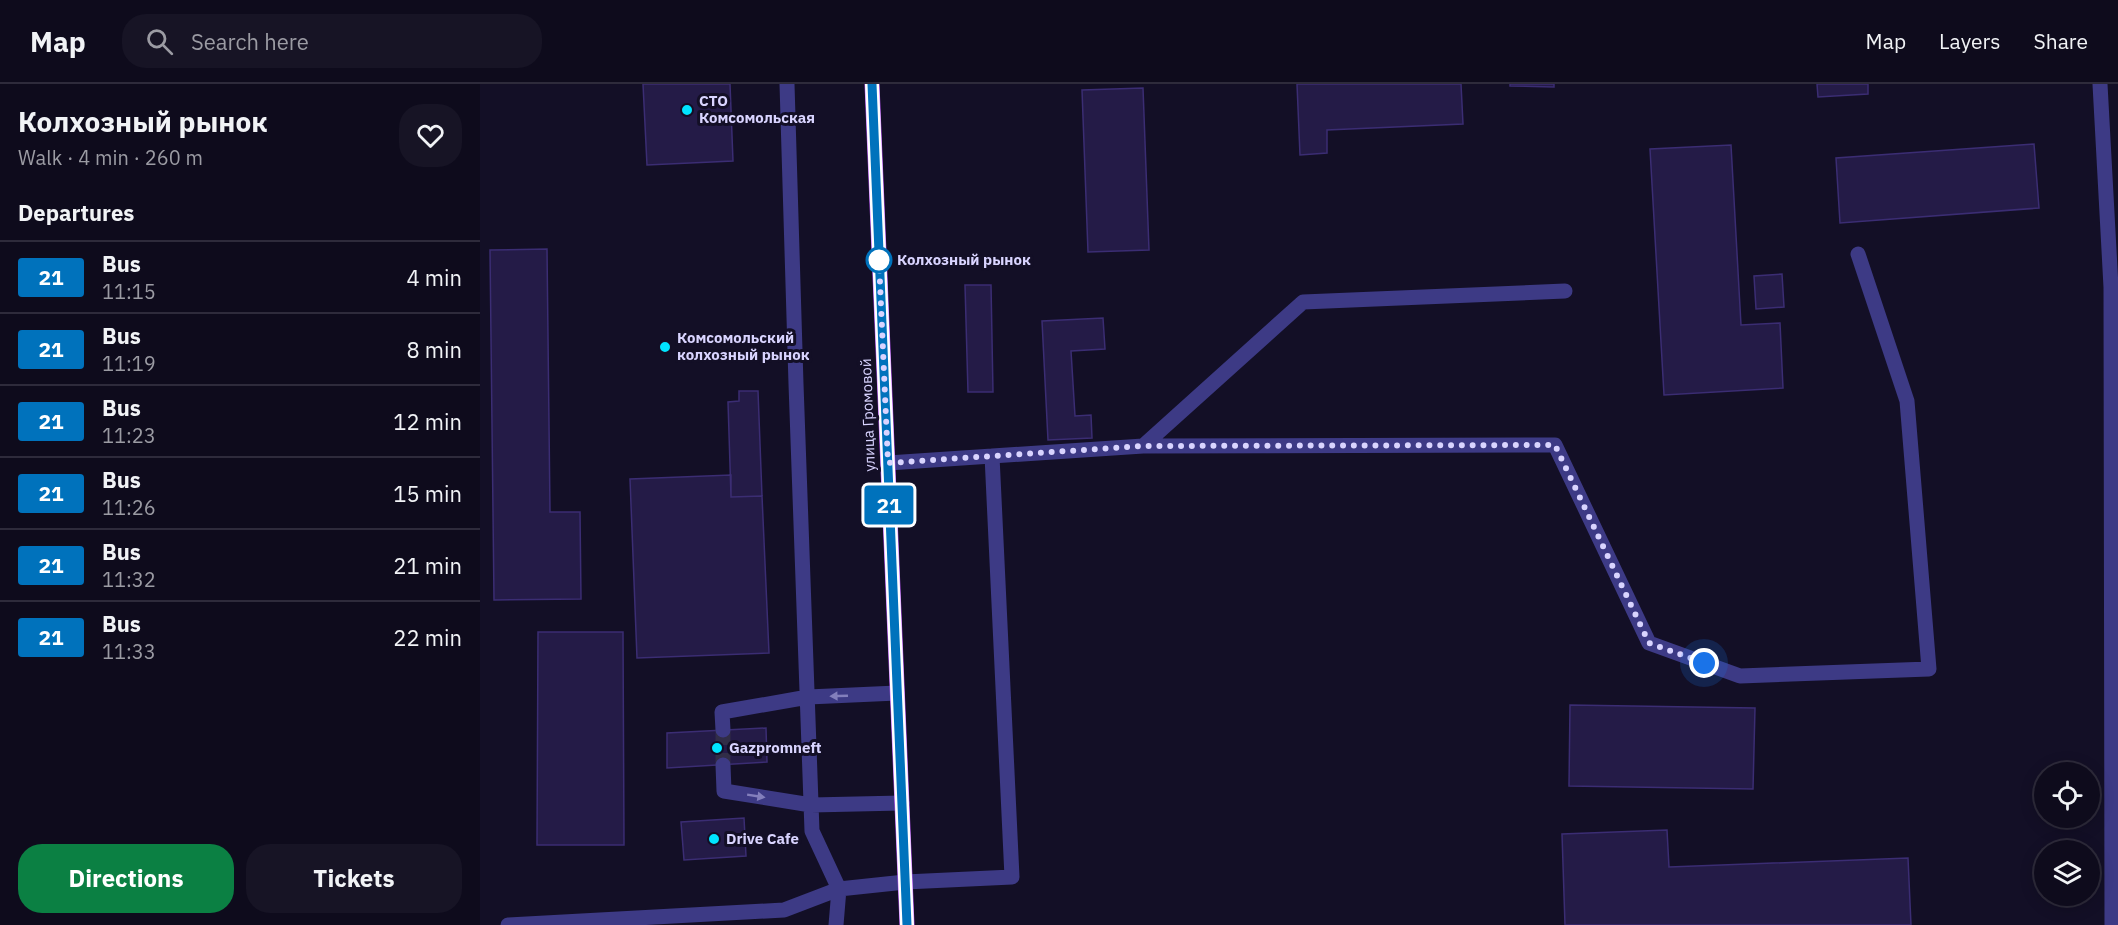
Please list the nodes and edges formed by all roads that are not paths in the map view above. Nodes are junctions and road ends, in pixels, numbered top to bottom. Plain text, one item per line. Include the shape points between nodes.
1 (788, 84) edge
2 (872, 84) edge
3 (2100, 84) edge
4 (1858, 255) dead end
5 (1565, 291) dead end
6 (1143, 446) junction
7 (992, 456) junction
8 (888, 463) junction
9 (897, 693) junction
10 (808, 697) junction
11 (2115, 717) edge
12 (723, 730) tunnel mouth
13 (723, 765) tunnel mouth
14 (902, 802) junction
15 (811, 805) junction
16 (905, 882) junction
17 (839, 889) junction
18 (508, 925) edge
19 (836, 925) edge
20 (907, 925) edge
21 (2112, 925) edge

1 - 10 street
2 - 8 main road, улица Громовой
3 - 11 street via 2111,287
4 - 6 street via 1907,401 1929,669 1740,676 1649,643 1555,445
5 - 6 street via 1303,302
6 - 7 street
7 - 8 street
7 - 16 street via 1012,877
8 - 9 main road, улица Громовой
9 -> 10 street
9 - 14 main road, улица Громовой
10 - 12 street via 723,712
10 - 15 street
11 - 21 street
13 -> 15 street via 724,791
14 - 15 street
14 - 16 main road, улица Громовой
15 - 17 street via 812,831
16 - 17 street
16 - 20 main road, улица Громовой
17 - 18 street via 784,910
17 - 19 street

